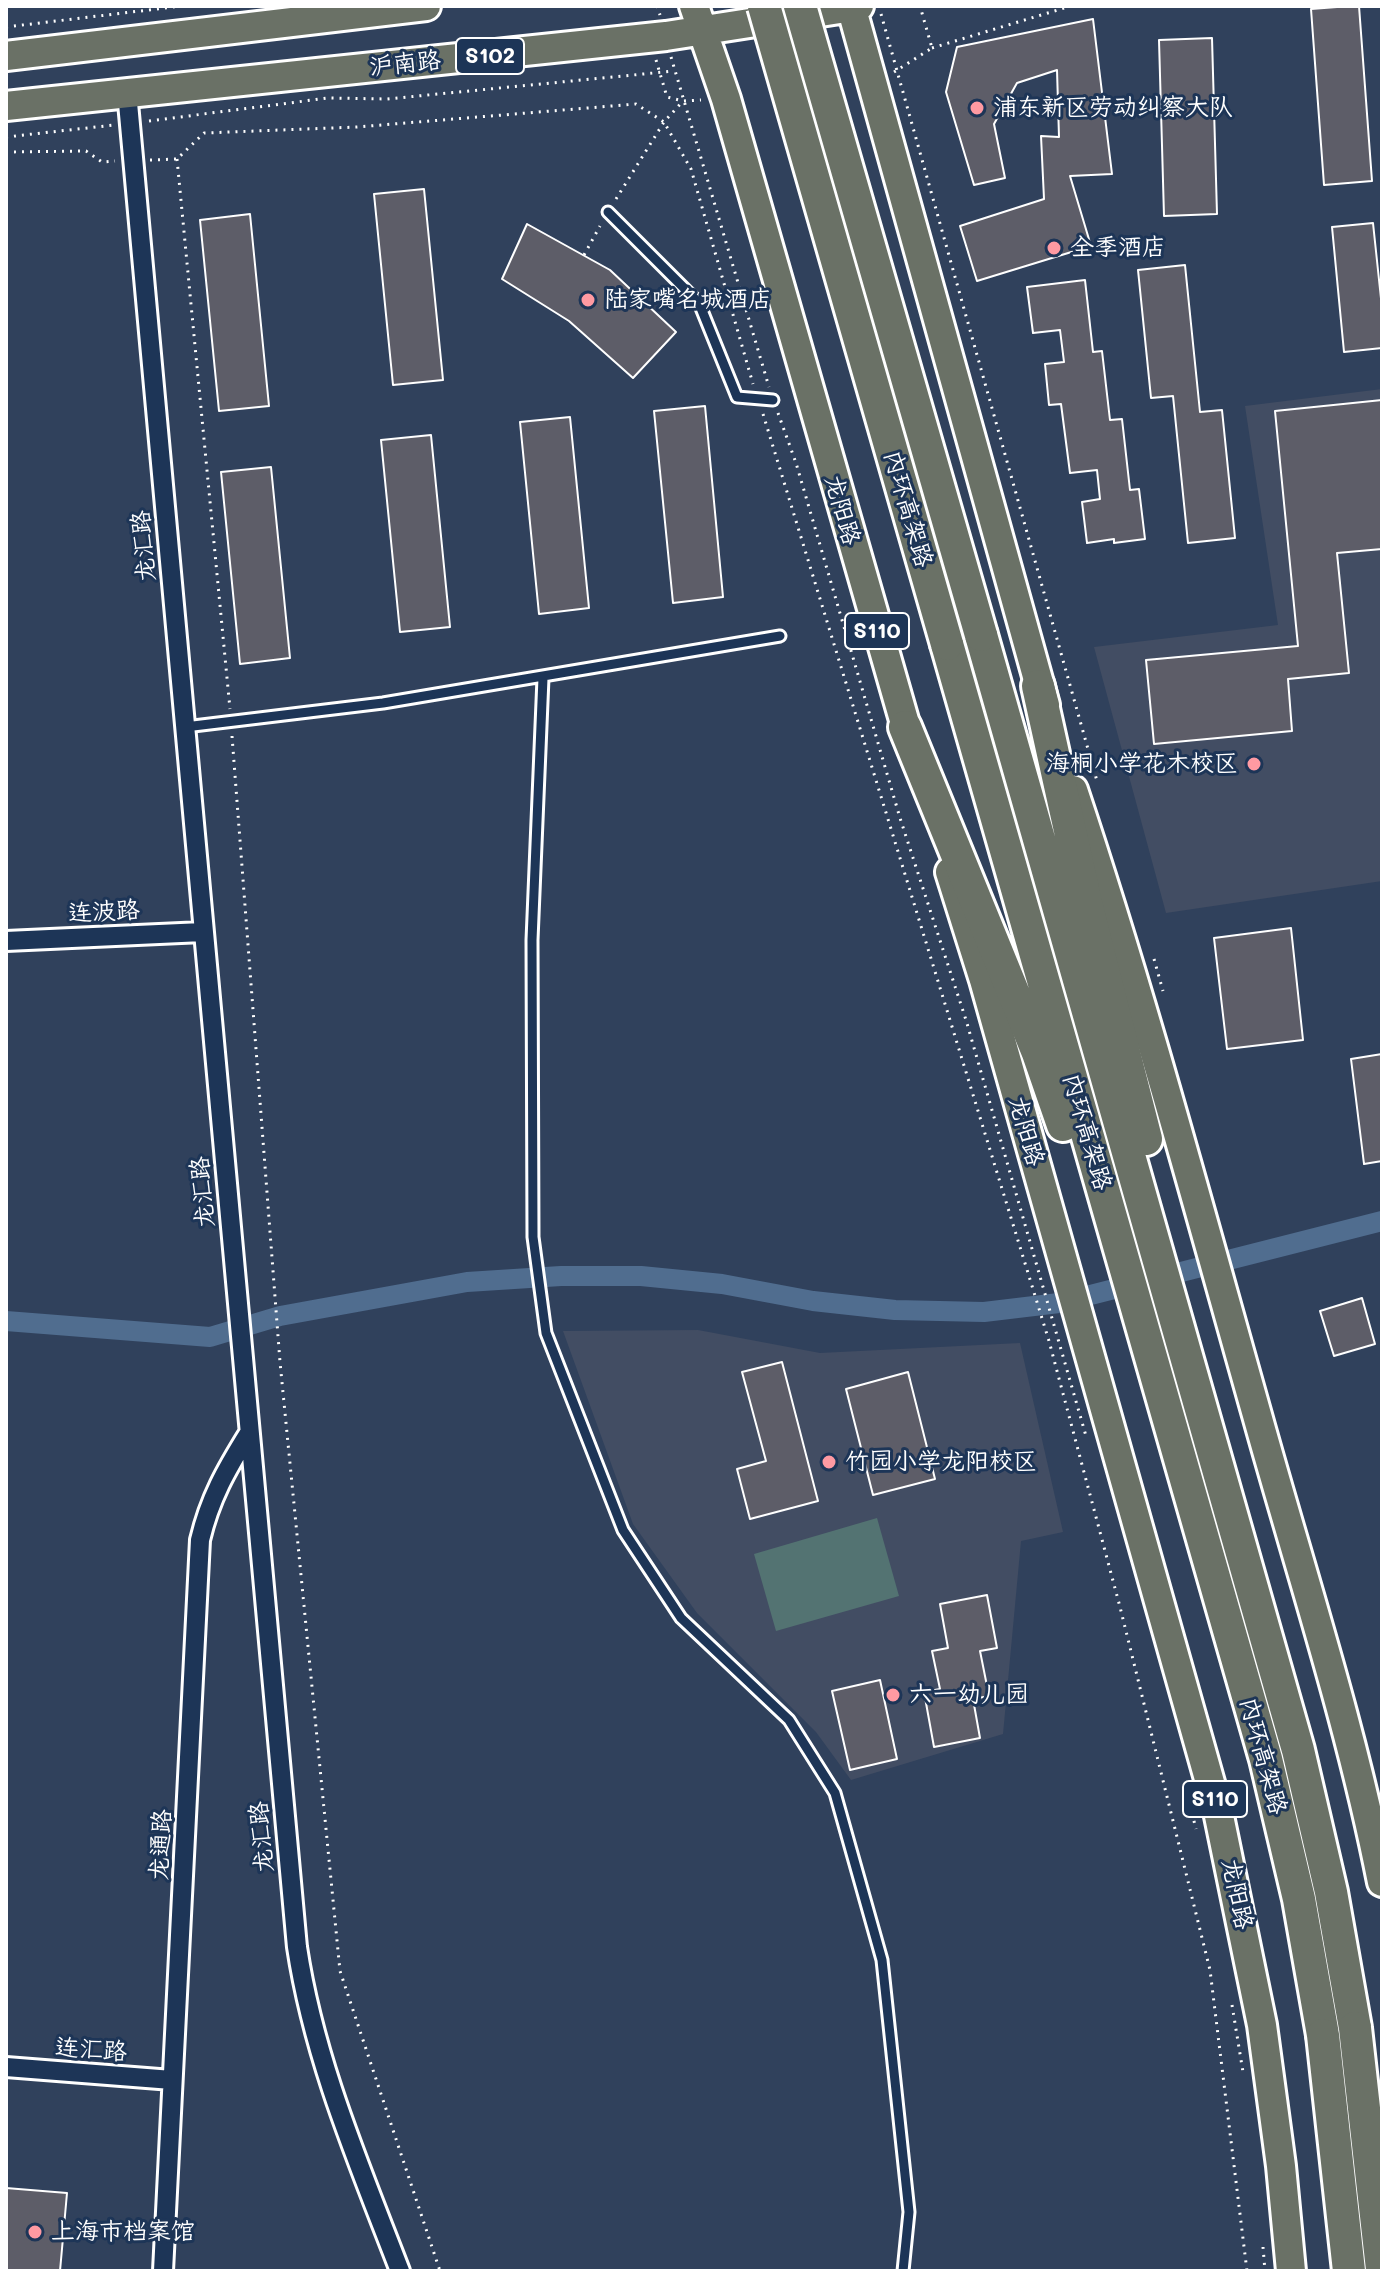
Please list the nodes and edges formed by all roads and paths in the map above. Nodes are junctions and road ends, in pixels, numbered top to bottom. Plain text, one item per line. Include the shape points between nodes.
1 (182, 6) edge
2 (426, 6) edge
3 (657, 6) edge
4 (764, 6) edge
5 (800, 6) edge
6 (880, 6) edge
7 (1071, 6) edge
8 (854, 7) edge
9 (699, 18) edge
10 (6, 27) edge
11 (666, 36) junction
12 (932, 48) dead end
13 (6, 56) edge
14 (674, 71) junction
15 (127, 92) junction
16 (6, 106) edge
17 (129, 123) junction
18 (6, 137) edge
19 (6, 152) edge
20 (133, 160) junction
21 (608, 212) dead end
22 (758, 399) junction
23 (773, 400) junction
24 (780, 636) dead end
25 (543, 678) junction
26 (1038, 686) junction
27 (185, 727) junction
28 (905, 727) junction
29 (1100, 790) dead end
30 (203, 932) junction
31 (6, 941) edge
32 (1151, 952) dead end
33 (1163, 992) dead end
34 (1159, 1229) junction
35 (1108, 1243) junction
36 (1049, 1259) junction
37 (273, 1266) dead end
38 (1073, 1342) junction
39 (249, 1433) junction
40 (1086, 1435) dead end
41 (1183, 1779) dead end
42 (1198, 1837) dead end
43 (1382, 1882) edge
44 (1232, 2005) dead end
45 (6, 2067) edge
46 (1243, 2072) dead end
47 (172, 2080) junction
48 (1262, 2235) dead end
49 (1382, 2269) edge
50 (163, 2271) edge
51 (400, 2271) edge
52 (440, 2271) edge
53 (903, 2271) edge
54 (1247, 2271) edge
55 (1265, 2271) edge
56 (1291, 2271) edge
57 (1349, 2271) edge

1 - 10 path
2 - 13 main road
3 - 11 path
4 - 35 highway, 内环高架路, bridge via 947,644
5 - 34 highway, 内环高架路, bridge
6 - 29 path
7 - 12 path
8 - 9 main road, 沪南路 / S102
8 - 26 main road
9 - 11 main road, 沪南路 / S102
9 - 28 main road, 龙阳路 / S110
11 - 14 path
11 - 15 main road, 沪南路 / S102
14 - 17 path via 387,99 328,98
14 - 23 path
15 - 16 main road, 沪南路 / S102
15 - 17 street, 龙汇路
17 - 18 path
17 - 20 street, 龙汇路
19 - 20 path via 86,151 102,162
20 - 22 path via 177,159 204,133 357,127 636,104 664,122 691,169
20 - 27 street, 龙汇路
21 - 22 lane via 699,303 737,397
22 - 23 lane
22 - 54 path via 1049,1341 1120,1607 1210,1970
23 - 36 path via 900,818
24 - 25 lane
25 - 27 lane
25 - 53 lane via 532,940 533,1237 546,1333 623,1530 681,1618 789,1720 835,1793 882,1960 909,2212
26 - 34 highway via 1130,1071
26 - 43 main road via 1111,902 1342,1720
27 - 30 street, 龙汇路
28 - 35 highway via 1046,1071
28 - 36 main road, 龙阳路 / S110 via 984,980
30 - 31 street, 连波路
30 - 39 street, 龙汇路
32 - 33 path
34 - 49 highway, 内环高架路, bridge via 1194,1381 1298,1750 1331,1892 1355,2028
35 - 57 highway, 内环高架路, bridge via 1214,1575 1299,1899 1323,2035
36 - 38 main road, 龙阳路 / S110
36 - 38 path
37 - 52 path via 340,1971
38 - 40 path
38 - 56 main road, 龙阳路 / S110 via 1199,1741 1235,1882 1272,2096
39 - 47 street, 龙通路 via 219,1482 200,1540
39 - 51 street, 龙汇路 via 303,1988 334,2101
41 - 42 path
44 - 46 path
45 - 47 street, 连汇路
47 - 50 street, 龙通路
48 - 55 path

